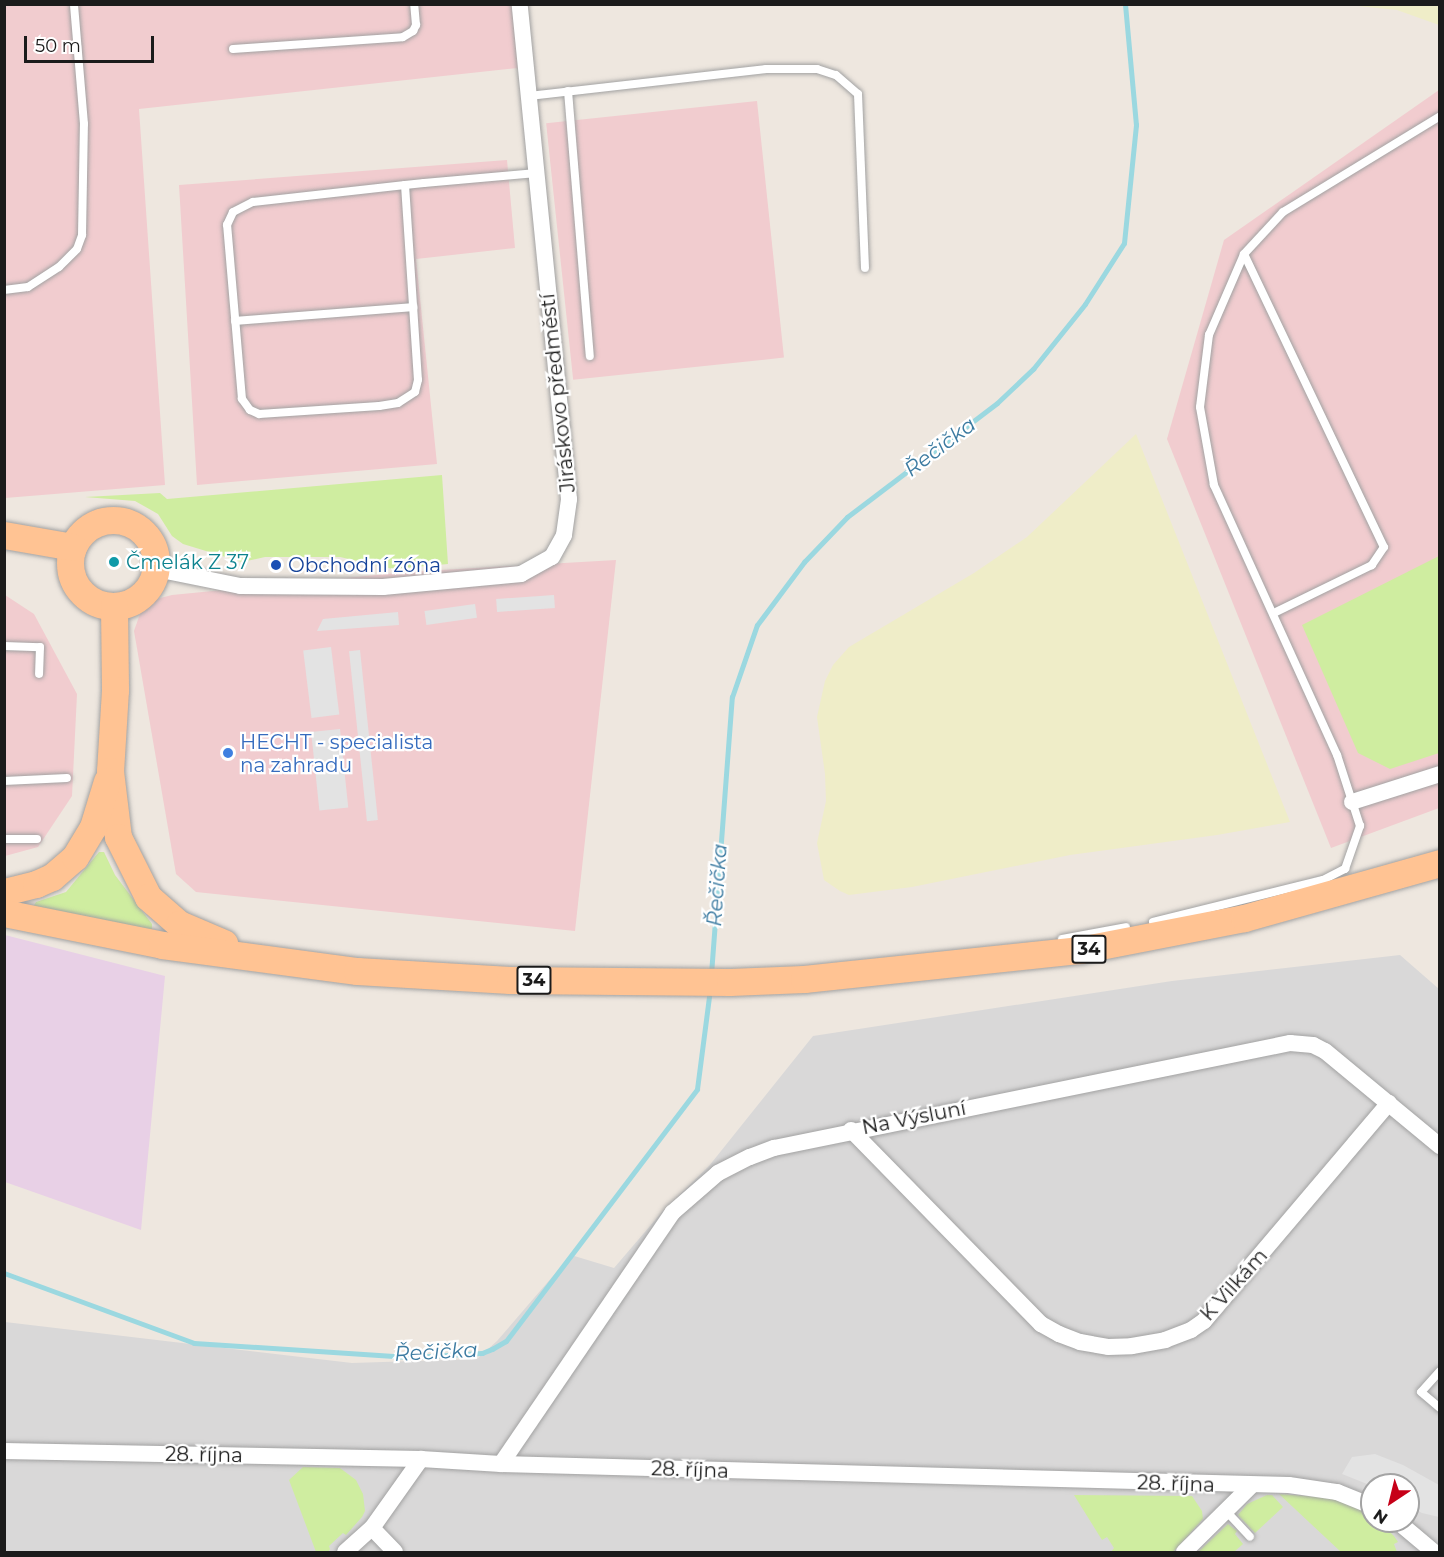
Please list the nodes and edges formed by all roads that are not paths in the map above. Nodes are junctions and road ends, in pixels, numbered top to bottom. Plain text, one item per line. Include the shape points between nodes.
1 (74, 4) edge
2 (414, 4) edge
3 (520, 4) edge
4 (233, 49) dead end
5 (568, 91) junction
6 (529, 96) junction
7 (1440, 116) edge
8 (537, 173) junction
9 (405, 185) junction
10 (1244, 254) junction
11 (865, 268) dead end
12 (4, 290) edge
13 (413, 307) junction
14 (235, 321) junction
15 (590, 356) dead end
16 (4, 535) edge
17 (73, 547) junction
18 (156, 569) junction
19 (114, 606) junction
20 (1274, 613) junction
21 (4, 646) edge
22 (39, 674) dead end
23 (110, 771) junction
24 (1440, 774) edge
25 (67, 778) dead end
26 (4, 781) edge
27 (1352, 801) junction
28 (4, 839) edge
29 (37, 839) dead end
30 (1440, 863) edge
31 (4, 892) edge
32 (4, 913) edge
33 (1148, 923) dead end
34 (1137, 925) dead end
35 (1051, 941) dead end
36 (1019, 946) dead end
37 (288, 963) junction
38 (804, 979) junction
39 (1389, 1103) junction
40 (851, 1130) junction
41 (1440, 1146) edge
42 (1440, 1371) edge
43 (1440, 1408) edge
44 (4, 1451) edge
45 (421, 1459) junction
46 (501, 1464) junction
47 (1251, 1486) junction
48 (1360, 1497) edge
49 (1226, 1511) junction
50 (372, 1528) junction
51 (1411, 1533) edge
52 (1250, 1537) dead end
53 (345, 1552) edge
54 (395, 1552) edge
55 (1184, 1552) edge
56 (1434, 1552) edge

1 - 12 lane via 84,124 82,235 77,249 59,267 28,287
2 - 4 lane via 416,25 403,37
3 - 6 street, Jiráskovo předměstí
5 - 6 lane
5 - 11 lane via 766,69 817,69 836,75 858,94
5 - 15 lane
6 - 8 street, Jiráskovo předměstí
7 - 10 lane via 1283,212
8 - 9 lane
8 - 18 street, Jiráskovo předměstí via 569,499 564,535 552,557 521,574 383,587 240,586
9 - 13 lane
9 - 14 lane via 253,201 233,212 227,225
10 - 20 lane via 1209,335 1200,407 1214,485
10 - 20 lane via 1384,547 1372,565
13 - 14 lane
13 - 14 lane via 418,380 415,392 398,403 379,406 259,414 250,410 242,399
16 - 17 main road
17 - 18 main road via 91,526 104,521 124,522 142,531 151,542
17 - 19 main road via 71,573 76,585 96,602
18 - 19 main road via 145,593 134,601
19 - 23 main road via 115,690
20 - 27 lane via 1337,755
21 - 22 lane via 40,647
23 - 31 main road via 93,827 75,857 44,881
23 - 37 main road via 118,837 148,897 179,924 200,935
24 - 27 street
25 - 26 lane
27 - 33 lane via 1360,826 1345,869 1313,883
28 - 29 lane
30 - 38 main road, 34 via 1245,918 1143,939 1080,950
32 - 37 main road, 34 via 162,945
34 - 35 lane
36 - 38 lane via 859,967
37 - 38 main road, 34 via 510,980
39 - 40 street, Na Výsluní via 1325,1051 1313,1045 1290,1043 997,1105
39 - 40 street, K Vilkám via 1204,1321 1165,1340 1132,1346 1080,1342 1041,1324
39 - 41 street, Na Výsluní
40 - 46 street, Na Výsluní via 750,1157 672,1213
42 - 43 lane via 1421,1392
44 - 45 street, 28. října
45 - 46 street, 28. října
45 - 50 street
46 - 47 street, 28. října
47 - 48 street, 28. října via 1289,1485
47 - 49 street
49 - 52 lane
49 - 55 street
50 - 53 street
50 - 54 street
51 - 56 street

